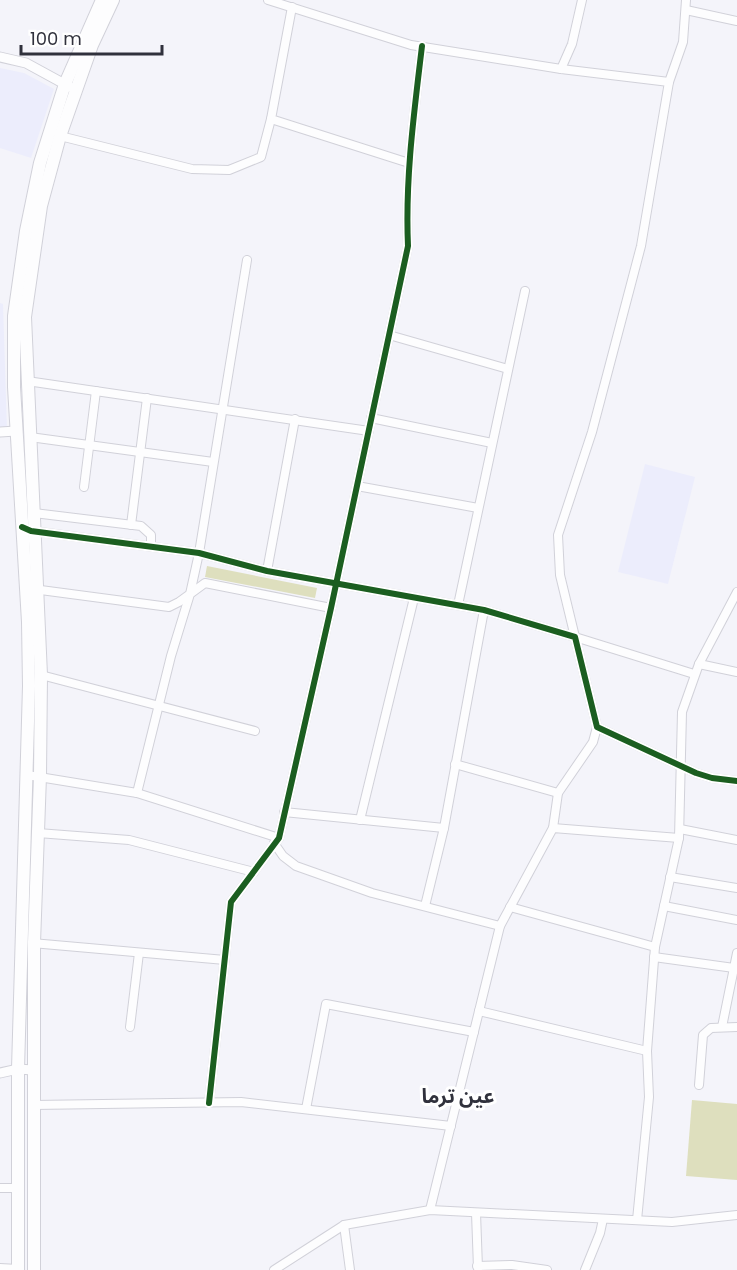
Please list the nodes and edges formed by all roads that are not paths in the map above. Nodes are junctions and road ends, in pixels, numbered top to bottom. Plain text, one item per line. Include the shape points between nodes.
1 (102, 0) edge
2 (112, 0) edge
3 (268, 0) edge
4 (582, 0) edge
5 (686, 0) edge
6 (292, 7) junction
7 (686, 10) junction
8 (737, 21) edge
9 (422, 46) junction
10 (0, 57) edge
11 (561, 69) junction
12 (669, 82) junction
13 (70, 87) junction
14 (271, 119) junction
15 (60, 136) junction
16 (409, 164) junction
17 (247, 260) dead end
18 (525, 291) dead end
19 (389, 335) junction
20 (507, 369) junction
21 (27, 381) junction
22 (96, 391) junction
23 (147, 398) junction
24 (222, 408) junction
25 (371, 418) junction
26 (295, 419) junction
27 (16, 431) junction
28 (369, 431) junction
29 (0, 432) edge
30 (30, 437) junction
31 (492, 443) junction
32 (90, 444) junction
33 (140, 452) junction
34 (213, 462) junction
35 (357, 486) junction
36 (84, 487) dead end
37 (478, 508) junction
38 (34, 513) junction
39 (130, 525) junction
40 (22, 526) junction
41 (35, 531) junction
42 (151, 546) junction
43 (199, 553) junction
44 (267, 571) junction
45 (336, 584) junction
46 (32, 589) junction
47 (737, 592) edge
48 (190, 594) junction
49 (414, 598) junction
50 (458, 605) junction
51 (331, 608) junction
52 (484, 610) junction
53 (575, 637) junction
54 (699, 664) junction
55 (737, 672) edge
56 (694, 674) junction
57 (41, 675) junction
58 (159, 706) junction
59 (597, 727) junction
60 (255, 731) dead end
61 (455, 764) junction
62 (682, 765) junction
63 (27, 775) junction
64 (40, 776) junction
65 (737, 781) edge
66 (137, 793) junction
67 (558, 793) junction
68 (284, 812) junction
69 (360, 820) junction
70 (444, 828) junction
71 (553, 828) junction
72 (38, 833) junction
73 (680, 833) junction
74 (737, 840) edge
75 (276, 841) junction
76 (254, 872) junction
77 (670, 877) junction
78 (737, 888) edge
79 (425, 906) junction
80 (664, 906) junction
81 (510, 907) junction
82 (737, 920) edge
83 (500, 926) junction
84 (28, 943) junction
85 (655, 947) junction
86 (139, 953) junction
87 (737, 953) edge
88 (654, 957) junction
89 (225, 960) junction
90 (734, 968) junction
91 (479, 1011) junction
92 (130, 1027) dead end
93 (722, 1027) junction
94 (737, 1027) edge
95 (474, 1032) junction
96 (647, 1051) junction
97 (18, 1069) junction
98 (33, 1070) junction
99 (0, 1073) edge
100 (699, 1085) dead end
101 (209, 1103) junction
102 (33, 1105) junction
103 (306, 1109) junction
104 (451, 1125) junction
105 (0, 1188) edge
106 (17, 1188) junction
107 (430, 1210) junction
108 (476, 1213) junction
109 (737, 1215) edge
110 (603, 1219) junction
111 (637, 1220) junction
112 (344, 1225) junction
113 (0, 1268) edge
114 (478, 1268) edge
115 (18, 1270) edge
116 (34, 1270) edge
117 (274, 1270) edge
118 (350, 1270) edge
119 (547, 1270) edge
120 (585, 1270) edge

1 - 13 main road
2 - 13 main road
3 - 6 street
4 - 11 street via 572,44
5 - 7 street
6 - 9 street
6 - 14 street
7 - 8 street
7 - 12 street via 683,42
9 - 11 street
9 - 16 street
10 - 13 street via 26,63
11 - 12 street
12 - 53 street via 641,246 592,432 558,535 560,575
13 - 15 main road
13 - 27 main road via 40,163 26,231 14,322
14 - 15 street via 261,157 229,170 192,169
14 - 16 street
15 - 21 main road via 41,206 27,298
16 - 19 street via 408,246
17 - 24 street
18 - 20 street
19 - 20 street
19 - 25 street
20 - 31 street
21 - 22 street
21 - 30 main road
22 - 23 street
22 - 32 street
23 - 24 street
23 - 33 street
24 - 26 street
24 - 34 street
25 - 28 street
25 - 31 street
26 - 28 street
26 - 44 street
27 - 29 street
27 - 40 main road
28 - 35 street
30 - 32 street
30 - 38 main road
31 - 37 street
32 - 33 street
32 - 36 street
33 - 34 street
33 - 39 street
34 - 43 street
35 - 37 street
35 - 45 street
37 - 50 street
38 - 39 street
38 - 41 main road
39 - 42 street via 141,526 151,535
40 - 41 street
40 - 46 main road
41 - 42 street
41 - 46 main road
42 - 43 street
43 - 44 street
43 - 48 street
44 - 45 street
45 - 49 street
45 - 51 street
46 - 48 street via 168,607
46 - 57 main road
46 - 63 main road
47 - 54 street
48 - 51 street via 205,583
48 - 58 street
49 - 50 street
49 - 69 street
50 - 52 street
51 - 68 street
52 - 53 street
52 - 61 street
53 - 56 street
53 - 59 street
54 - 55 street
54 - 56 street
56 - 62 street via 682,712
57 - 58 street
57 - 64 main road
58 - 60 street
58 - 66 street
59 - 62 street
59 - 67 street via 593,742
61 - 67 street
61 - 70 street
62 - 65 street via 712,778
62 - 73 street
63 - 64 street
63 - 84 main road
64 - 66 street
64 - 72 main road
66 - 75 street
67 - 71 street
68 - 69 street
68 - 75 street
69 - 70 street
70 - 79 street
71 - 73 street
71 - 81 street
72 - 76 street via 129,840
72 - 84 main road
73 - 74 street
73 - 77 street
75 - 76 street
75 - 79 street via 282,856 296,867
76 - 89 street via 231,902
77 - 78 street
77 - 80 street
79 - 83 street
80 - 82 street
80 - 85 street
81 - 83 street
81 - 85 street
83 - 91 street
84 - 86 street
84 - 97 main road
84 - 98 main road
85 - 88 street
86 - 89 street
86 - 92 street
87 - 90 street
88 - 90 street
88 - 96 street
89 - 101 street
90 - 93 street
91 - 95 street
91 - 96 street
93 - 94 street
93 - 100 street via 711,1028 703,1035
95 - 103 street via 326,1004
95 - 104 street
96 - 111 street via 649,1097
97 - 98 street
97 - 99 street
97 - 106 main road
98 - 102 main road
101 - 102 street
101 - 103 street
102 - 116 main road
103 - 104 street
104 - 107 street
105 - 106 street
106 - 115 main road
107 - 108 street
107 - 112 street
108 - 110 street
108 - 114 street
109 - 111 street via 672,1222
110 - 111 street
110 - 120 street
112 - 117 street
112 - 118 street
113 - 115 street
114 - 119 street via 512,1265

